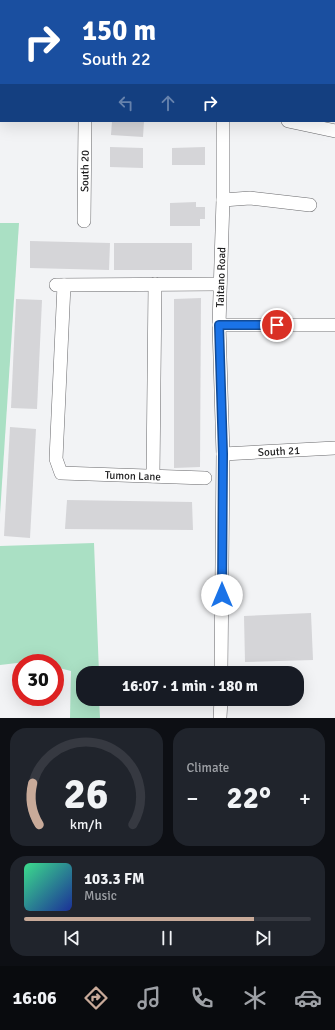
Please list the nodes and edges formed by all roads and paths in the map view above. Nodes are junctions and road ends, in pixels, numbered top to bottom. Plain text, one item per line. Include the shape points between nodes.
1 (85, 122) edge
2 (222, 122) edge
3 (293, 122) edge
4 (335, 131) edge
5 (223, 200) junction
6 (310, 205) dead end
7 (84, 221) dead end
8 (156, 284) junction
9 (220, 284) junction
10 (219, 325) junction
11 (335, 325) edge
12 (335, 448) edge
13 (223, 454) junction
14 (153, 476) junction
15 (205, 478) dead end
16 (221, 666) edge
17 (221, 706) edge
18 (220, 718) edge

1 - 7 street, South 20
2 - 5 street, Taitano Road
3 - 4 street
5 - 6 street via 250,198
5 - 9 street, Taitano Road
8 - 9 street
8 - 14 street
8 - 14 street, Tumon Lane via 59,285 56,459 61,473
9 - 10 street, Taitano Road
10 - 11 street
10 - 13 street, Taitano Road
12 - 13 street, South 21
13 - 16 street, Taitano Road
14 - 15 street, Tumon Lane
17 - 18 street

